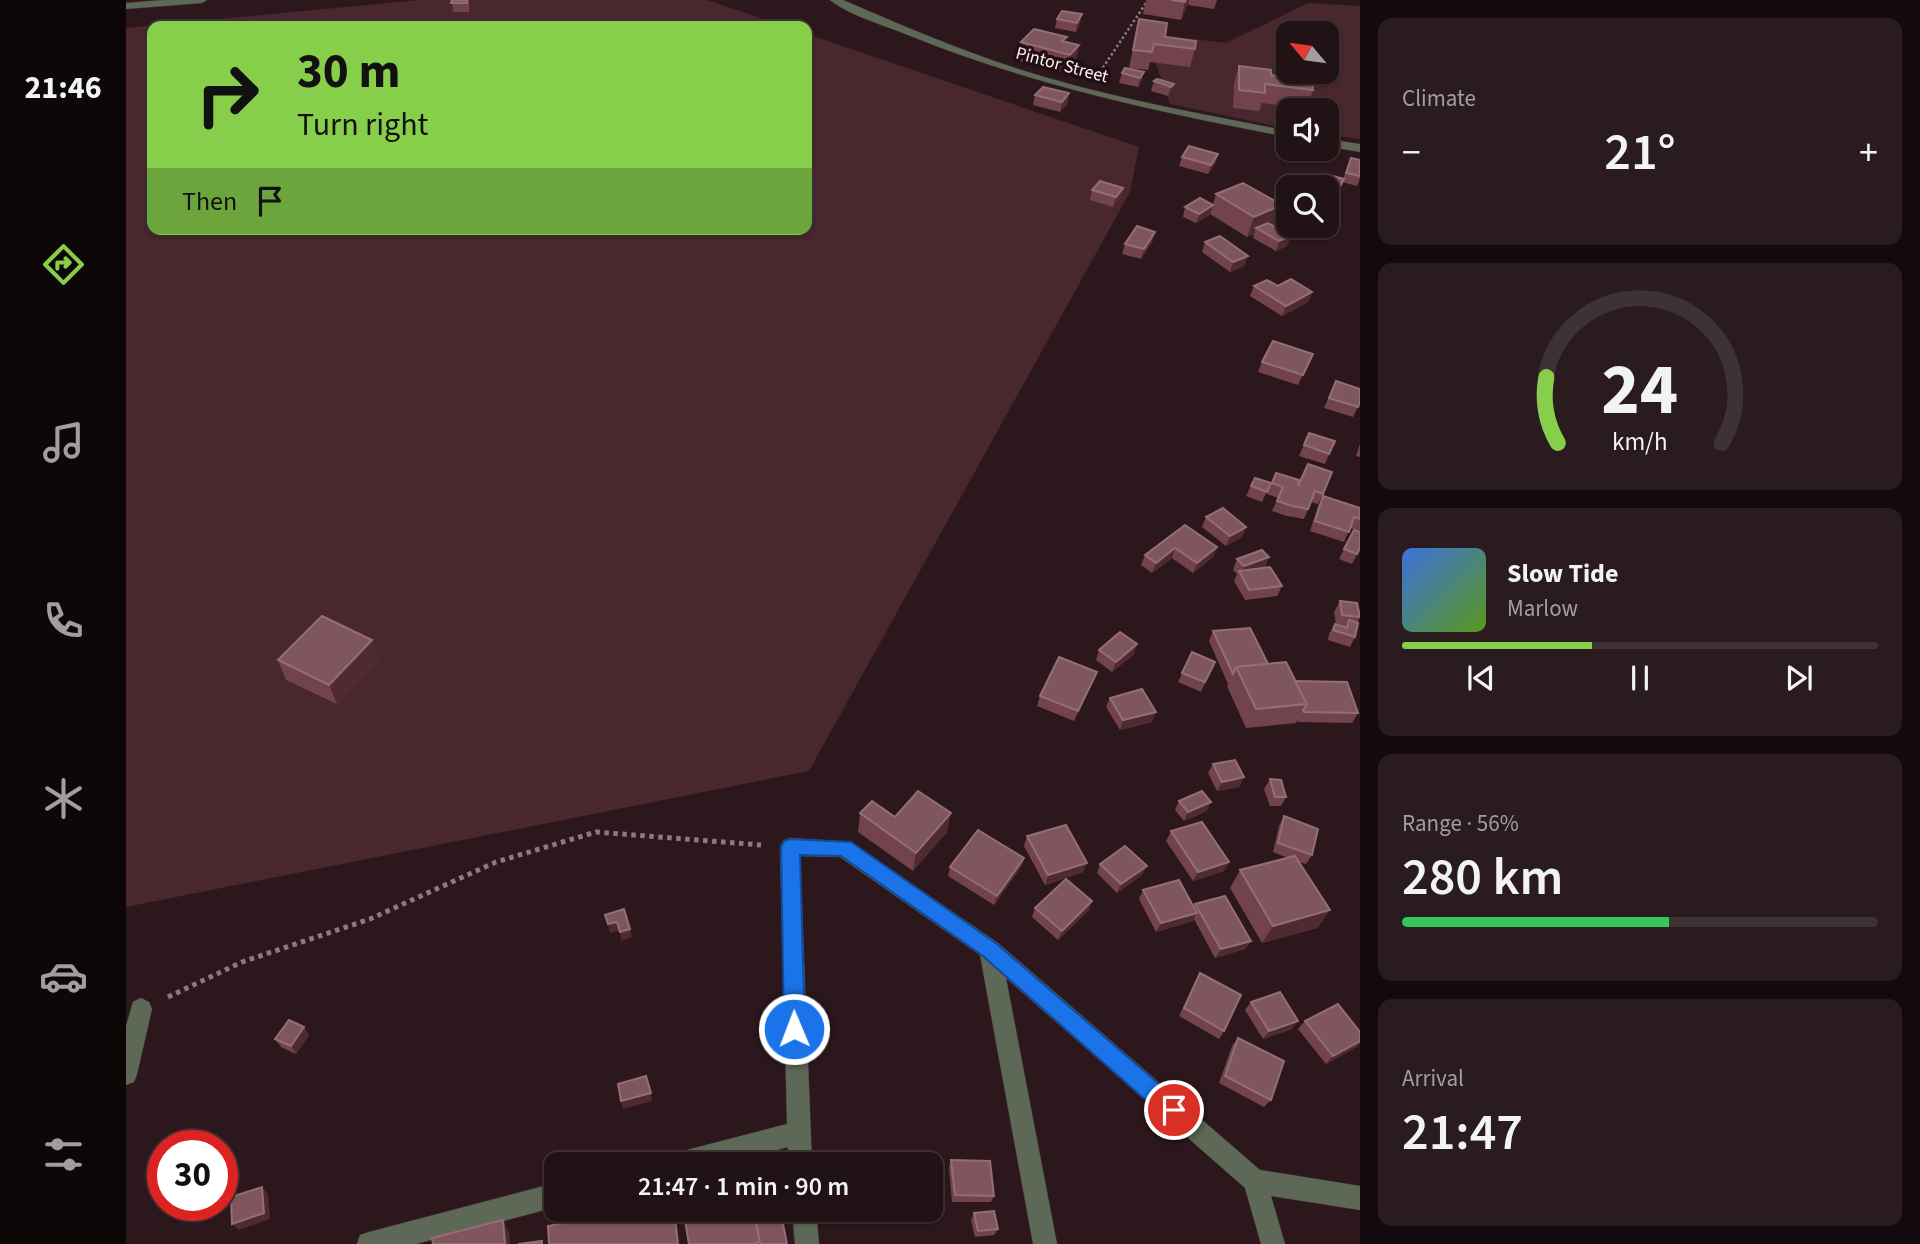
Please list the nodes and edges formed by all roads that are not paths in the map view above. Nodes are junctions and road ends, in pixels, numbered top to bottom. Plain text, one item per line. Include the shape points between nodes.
1 (202, 0) edge
2 (835, 0) edge
3 (126, 6) edge
4 (1276, 131) edge
5 (1339, 144) edge
6 (1360, 148) edge
7 (990, 950) junction
8 (141, 1009) road end
9 (126, 1074) edge
10 (797, 1133) junction
11 (725, 1152) edge
12 (799, 1152) edge
13 (1255, 1181) junction
14 (544, 1198) edge
15 (1360, 1198) edge
16 (805, 1222) edge
17 (369, 1244) edge
18 (807, 1244) edge
19 (1045, 1244) edge
20 (1273, 1244) edge

1 - 3 street
2 - 4 street, Pintor Street via 920,38 1010,70 1089,92
5 - 6 street
7 - 10 street via 844,848 790,847
7 - 13 street
7 - 19 street
8 - 9 street
10 - 11 street
10 - 12 street
13 - 15 street
13 - 20 street
14 - 17 street
16 - 18 street

